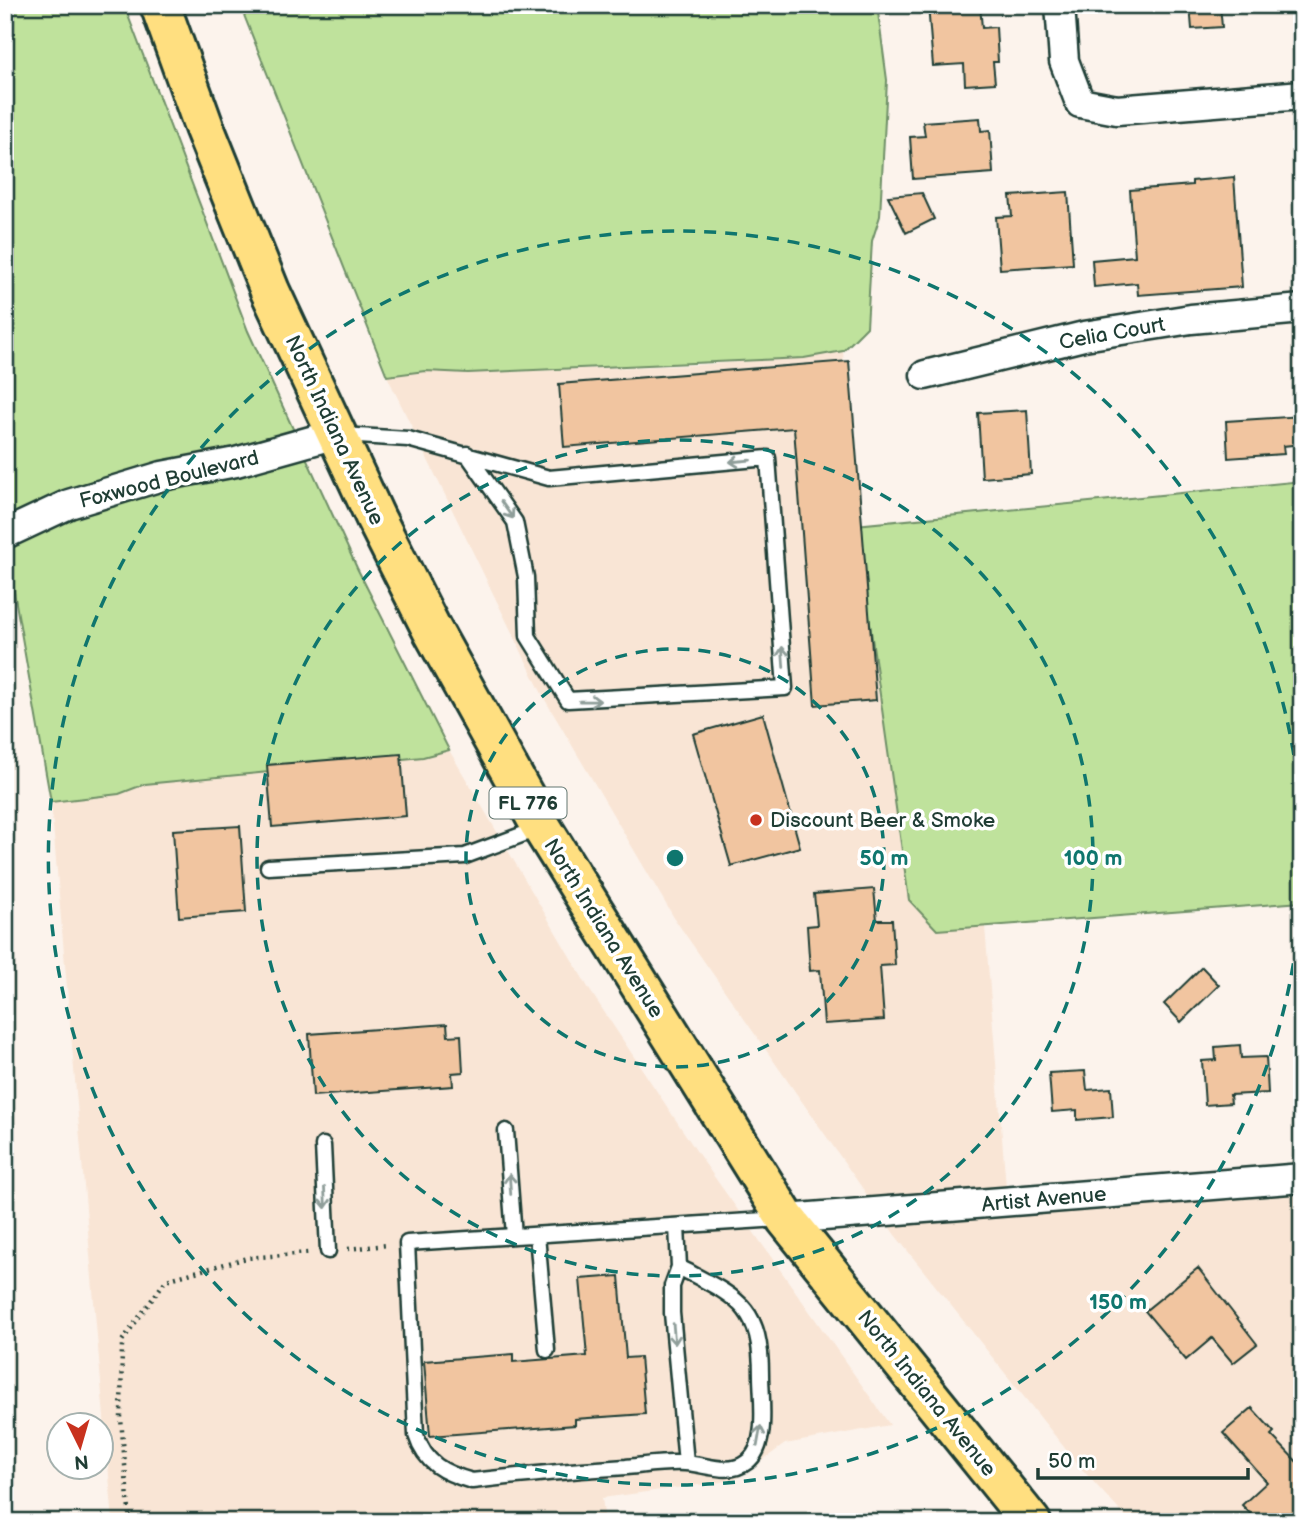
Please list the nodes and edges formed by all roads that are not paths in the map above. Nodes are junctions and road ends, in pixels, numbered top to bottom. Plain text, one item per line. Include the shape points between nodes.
1 (160, 5) edge
2 (1060, 5) edge
3 (1302, 95) edge
4 (1302, 309) edge
5 (925, 375) dead end
6 (336, 435) junction
7 (467, 454) junction
8 (5, 534) edge
9 (542, 827) junction
10 (268, 867) dead end
11 (506, 1132) dead end
12 (323, 1145) dead end
13 (1302, 1178) edge
14 (786, 1219) junction
15 (677, 1226) junction
16 (537, 1235) junction
17 (514, 1236) junction
18 (328, 1251) road end
19 (679, 1267) junction
20 (547, 1350) dead end
21 (686, 1463) junction
22 (1031, 1522) edge

1 - 6 main road, North Indiana Avenue / FL 776 via 270,291
2 - 3 street via 1064,61 1080,103 1117,110
4 - 5 street, Celia Court via 1191,319 1084,336
6 - 7 lane via 408,439
6 - 8 street, Foxwood Boulevard via 162,476 69,504
6 - 9 main road, North Indiana Avenue / FL 776 via 431,628
7 -> 7 lane via 515,522 526,577 528,636 568,700 785,688 768,458 549,478
9 - 10 lane via 465,856
9 - 14 main road, North Indiana Avenue / FL 776
17 -> 11 lane
12 -> 18 lane
13 - 14 street, Artist Avenue
14 - 15 lane
14 - 22 main road, North Indiana Avenue / FL 776
15 - 16 lane
15 - 19 lane
16 - 17 lane
16 - 20 lane
17 - 21 lane via 407,1243 416,1435 427,1460 453,1476 472,1481
19 -> 21 lane via 672,1286 672,1313
21 -> 19 lane via 726,1469 738,1467 755,1452 761,1420 761,1345 756,1325 741,1306

